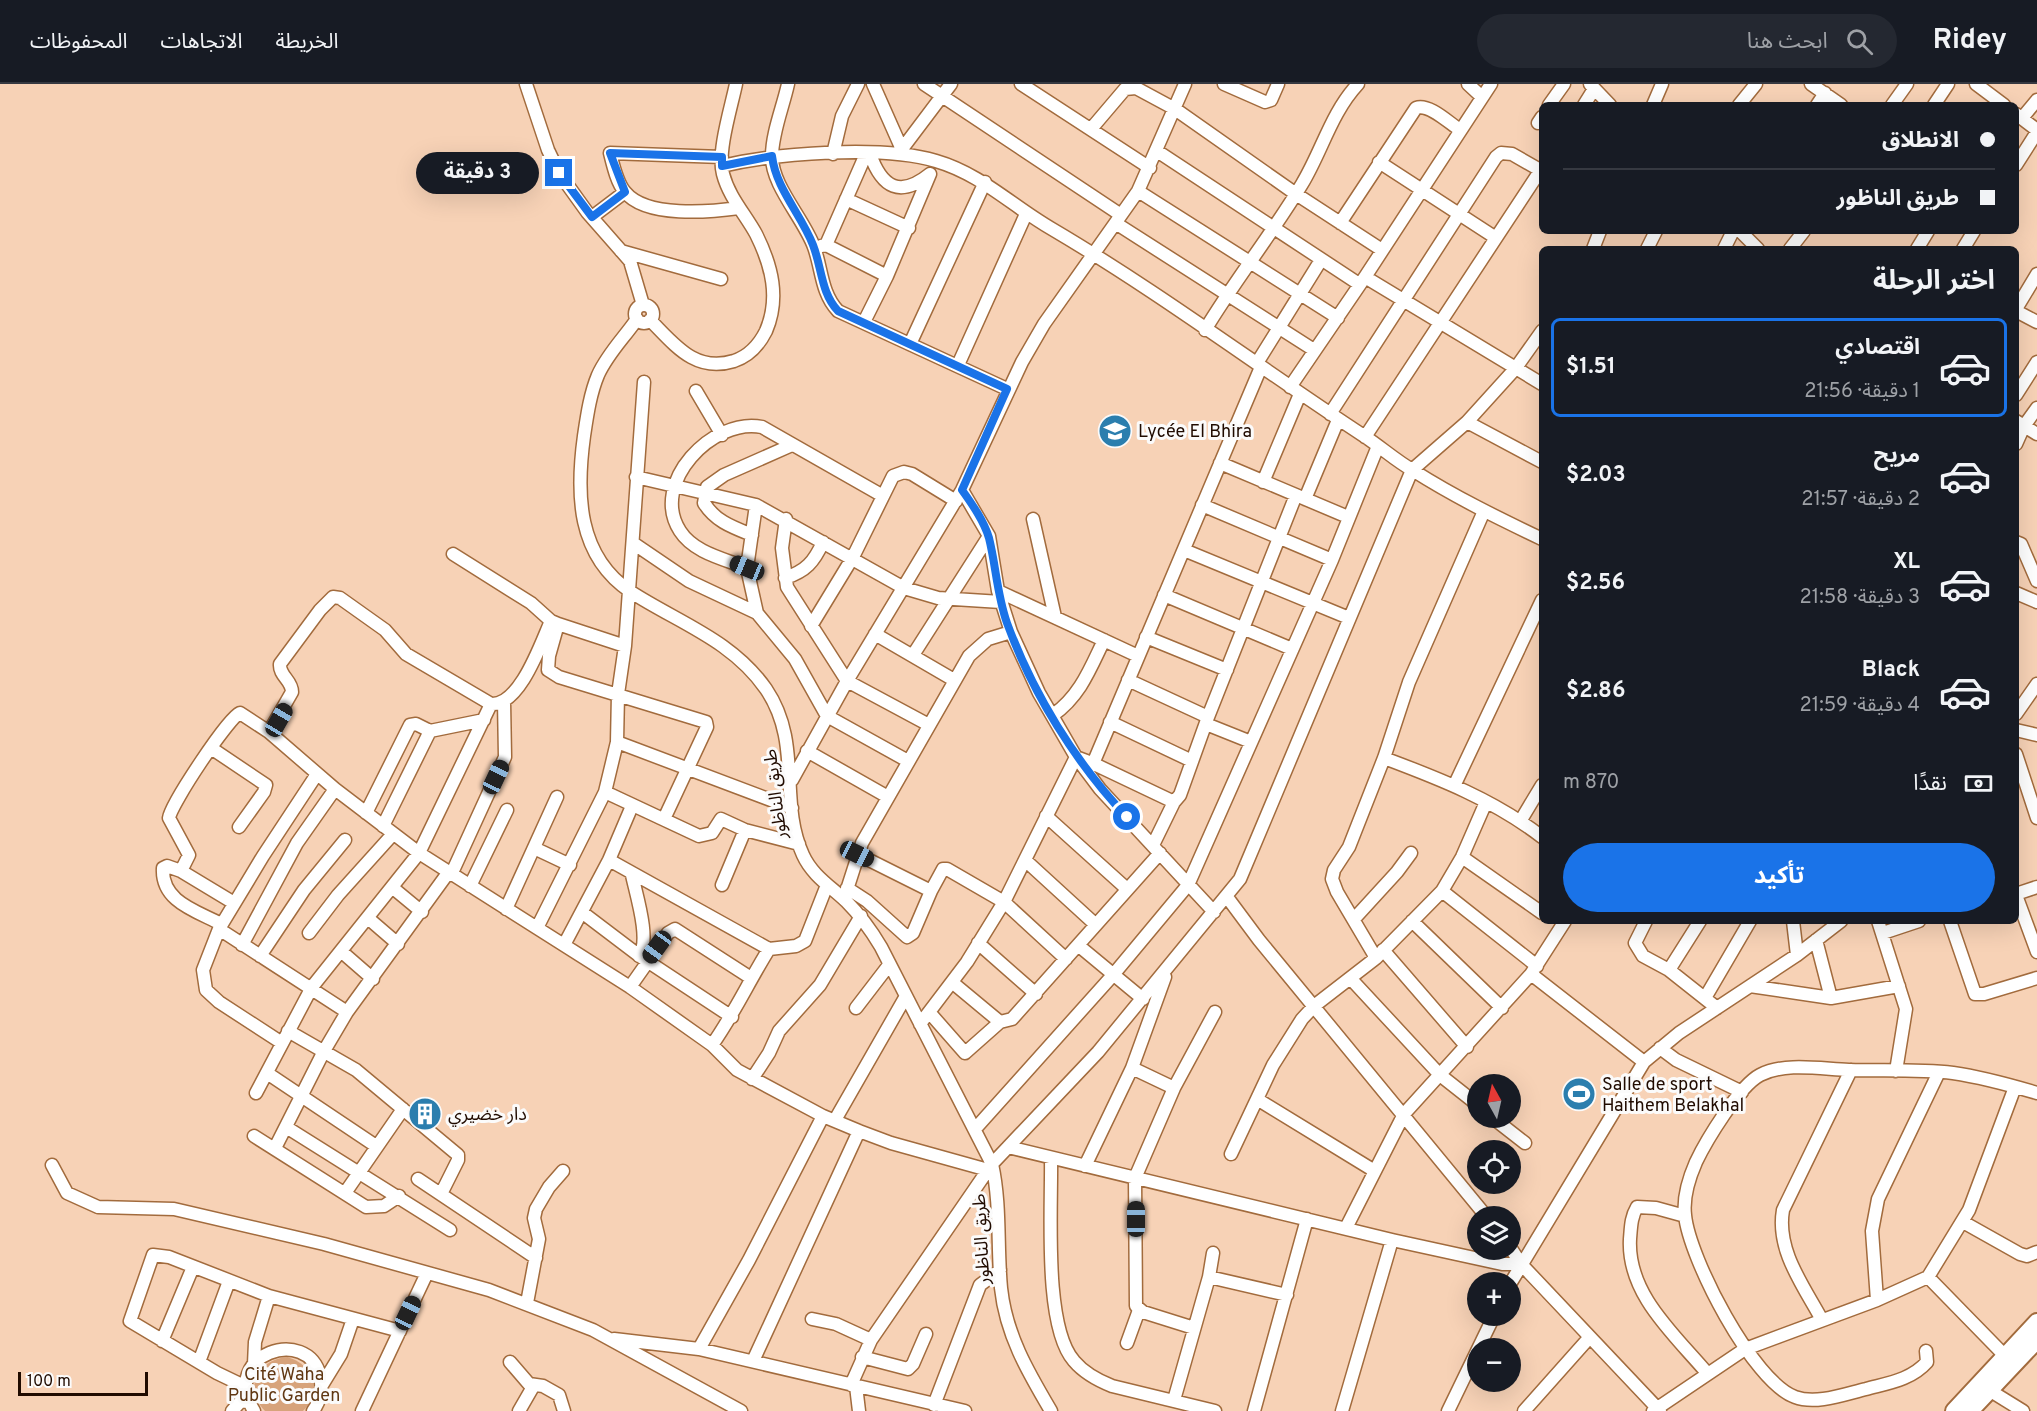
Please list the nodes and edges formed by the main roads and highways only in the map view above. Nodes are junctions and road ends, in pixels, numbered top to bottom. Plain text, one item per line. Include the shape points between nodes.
1 (2037, 1322) edge
2 (2034, 1348) edge
3 (2008, 1360) junction
4 (1954, 1411) edge
5 (1970, 1411) edge

1 - 3 main road
2 - 3 main road
3 - 4 main road
3 - 5 main road

